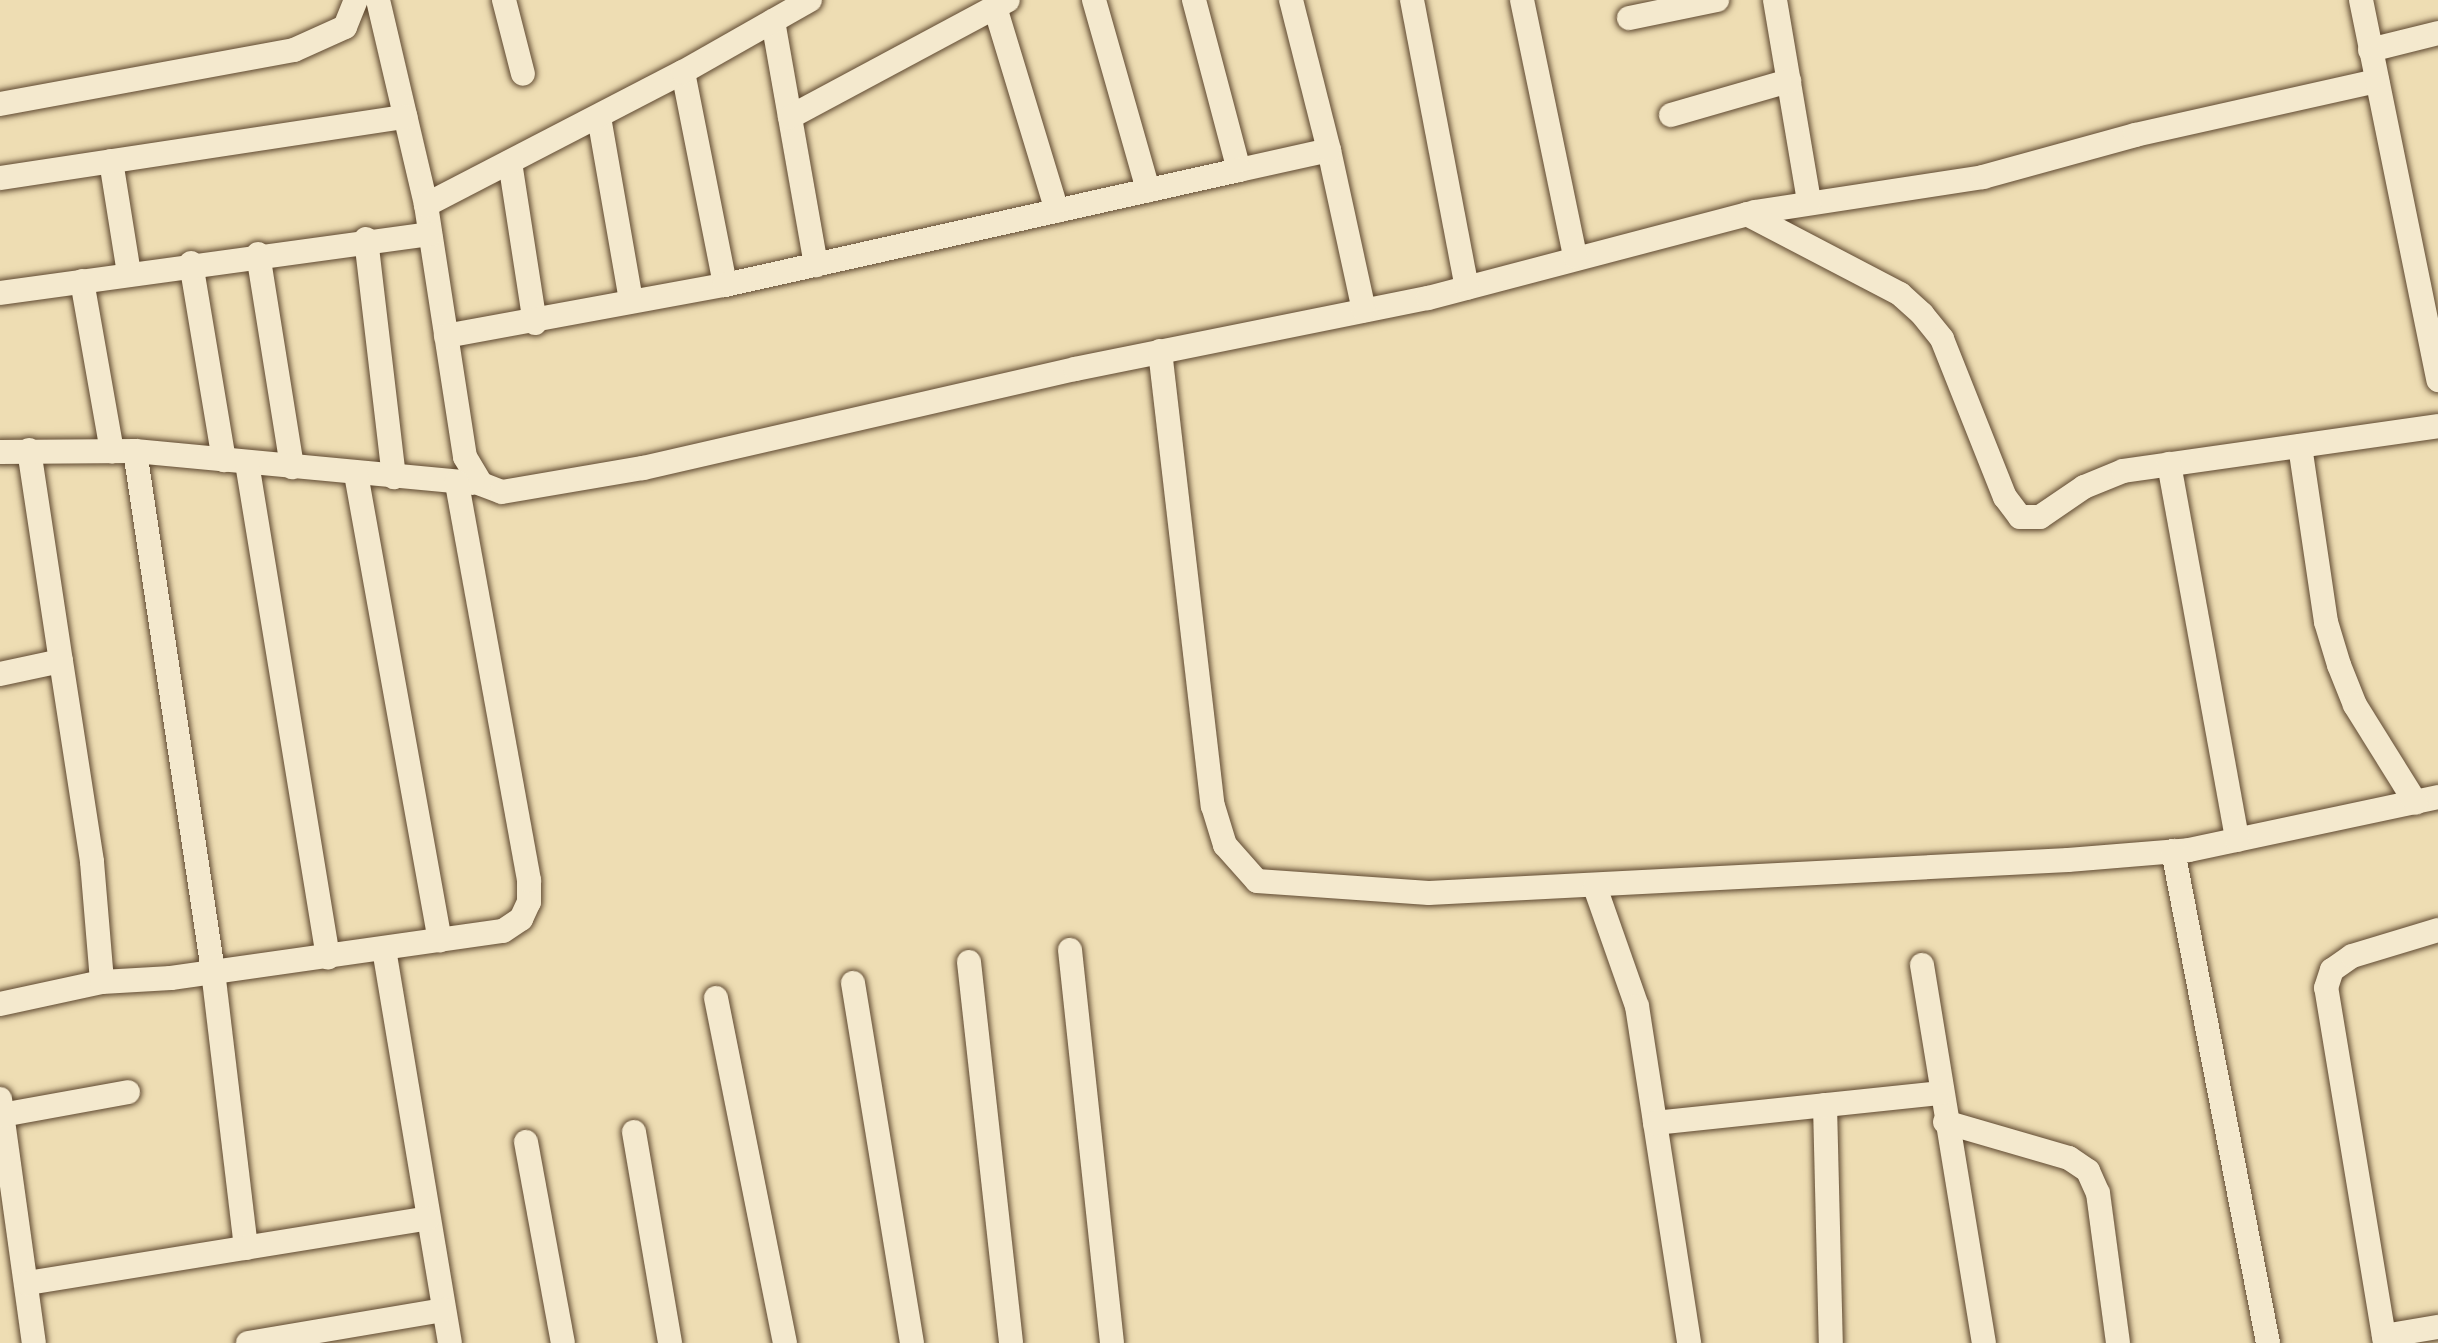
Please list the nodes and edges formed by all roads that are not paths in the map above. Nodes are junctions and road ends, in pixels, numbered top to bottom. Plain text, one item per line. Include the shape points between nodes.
1 (356, 0) edge
2 (378, 0) edge
3 (504, 0) edge
4 (810, 0) edge
5 (1094, 0) edge
6 (1195, 0) edge
7 (1291, 0) edge
8 (1412, 0) edge
9 (1522, 0) edge
10 (1717, 0) edge
11 (1775, 0) edge
12 (2361, 0) edge
13 (1001, 4) edge
14 (1629, 18) dead end
15 (773, 21) junction
16 (2438, 33) edge
17 (2370, 50) junction
18 (683, 72) junction
19 (523, 74) dead end
20 (1789, 81) junction
21 (2377, 81) junction
22 (0, 104) edge
23 (1671, 115) dead end
24 (405, 117) junction
25 (599, 117) junction
26 (790, 117) junction
27 (1328, 150) junction
28 (111, 161) junction
29 (509, 162) junction
30 (1239, 170) junction
31 (0, 178) edge
32 (1148, 190) junction
33 (1809, 202) junction
34 (426, 205) junction
35 (1057, 211) junction
36 (1747, 214) junction
37 (430, 234) junction
38 (365, 239) junction
39 (258, 254) junction
40 (1575, 257) junction
41 (191, 263) junction
42 (816, 265) junction
43 (129, 274) junction
44 (82, 280) junction
45 (724, 285) junction
46 (1467, 288) junction
47 (0, 292) edge
48 (631, 300) junction
49 (1364, 310) junction
50 (535, 323) junction
51 (446, 336) junction
52 (1160, 351) junction
53 (2438, 380) edge
54 (0, 425) edge
55 (2438, 427) edge
56 (2300, 446) junction
57 (12, 451) edge
58 (124, 451) junction
59 (236, 461) junction
60 (2169, 464) junction
61 (292, 467) junction
62 (356, 474) junction
63 (394, 477) junction
64 (469, 483) junction
65 (61, 661) junction
66 (0, 674) edge
67 (2427, 800) edge
68 (2237, 841) junction
69 (2173, 851) junction
70 (1595, 887) junction
71 (2438, 930) edge
72 (440, 941) junction
73 (384, 949) junction
74 (1070, 950) dead end
75 (328, 957) junction
76 (969, 962) dead end
77 (1922, 965) dead end
78 (213, 970) junction
79 (102, 982) junction
80 (853, 983) dead end
81 (716, 998) dead end
82 (0, 1004) edge
83 (128, 1092) dead end
84 (1941, 1094) junction
85 (1826, 1105) junction
86 (2, 1121) edge
87 (1945, 1122) junction
88 (1655, 1123) junction
89 (634, 1132) dead end
90 (526, 1142) dead end
91 (428, 1218) junction
92 (246, 1248) junction
93 (28, 1283) junction
94 (443, 1310) junction
95 (2438, 1327) edge
96 (2384, 1339) edge
97 (34, 1343) edge
98 (248, 1343) edge
99 (450, 1343) edge
100 (562, 1343) edge
101 (670, 1343) edge
102 (785, 1343) edge
103 (912, 1343) edge
104 (1011, 1343) edge
105 (1112, 1343) edge
106 (1689, 1343) edge
107 (1831, 1343) edge
108 (1984, 1343) edge
109 (2118, 1343) edge
110 (2268, 1343) edge

1 - 22 street via 344,28 294,50
2 - 24 street
3 - 19 street
4 - 15 street
5 - 32 street
6 - 30 street
7 - 27 street
8 - 46 street
9 - 40 street
10 - 14 street
11 - 20 street
12 - 17 street
13 - 26 street
13 - 35 street
15 - 18 street
15 - 26 street
16 - 17 street
17 - 21 street
18 - 25 street
18 - 45 street
20 - 23 street
20 - 33 street
21 - 33 street via 1983,177
21 - 53 street
24 - 28 street
24 - 34 street
25 - 29 street
25 - 48 street
26 - 42 street
27 - 30 street
27 - 49 street
28 - 31 street
28 - 43 street
29 - 34 street
29 - 50 street
30 - 32 street
32 - 35 street
33 - 36 street
34 - 37 street
35 - 42 street
36 - 40 street
36 - 60 street via 1900,294 1922,314 1942,339 2020,517 2041,517 2098,479
37 - 38 street
37 - 51 street
38 - 39 street
38 - 63 street
39 - 41 street
39 - 61 street
40 - 46 street
41 - 43 street
41 - 59 street
42 - 45 street
43 - 44 street
44 - 47 street
44 - 58 street
45 - 48 street
46 - 49 street
48 - 50 street
49 - 52 street
50 - 51 street
51 - 64 street
52 - 64 street via 526,492
52 - 70 street via 1213,806 1241,867 1257,880 1340,888
54 - 57 street
55 - 56 street
56 - 60 street
56 - 67 street via 2339,665 2356,705
57 - 58 street
57 - 65 street
58 - 59 street
58 - 78 street
59 - 61 street
59 - 75 street
60 - 68 street
61 - 62 street
62 - 63 street
62 - 72 street
63 - 64 street
64 - 72 street via 529,902 521,920 503,931
65 - 66 street
65 - 79 street
67 - 68 street
68 - 69 street
69 - 70 street
69 - 110 street
70 - 88 street via 1637,1006
71 - 96 street via 2352,956 2332,970 2326,988
72 - 73 street
73 - 75 street
73 - 91 street
74 - 105 street
75 - 78 street
76 - 104 street
77 - 84 street
78 - 79 street
78 - 92 street
79 - 82 street
80 - 103 street
81 - 102 street
83 - 86 street
84 - 85 street
84 - 87 street
85 - 88 street
85 - 107 street
86 - 93 street
87 - 108 street
87 - 109 street via 2069,1158 2088,1171 2098,1193
88 - 106 street
89 - 101 street
90 - 100 street
91 - 92 street
91 - 94 street
92 - 93 street
93 - 97 street
94 - 98 street
94 - 99 street
95 - 96 street

